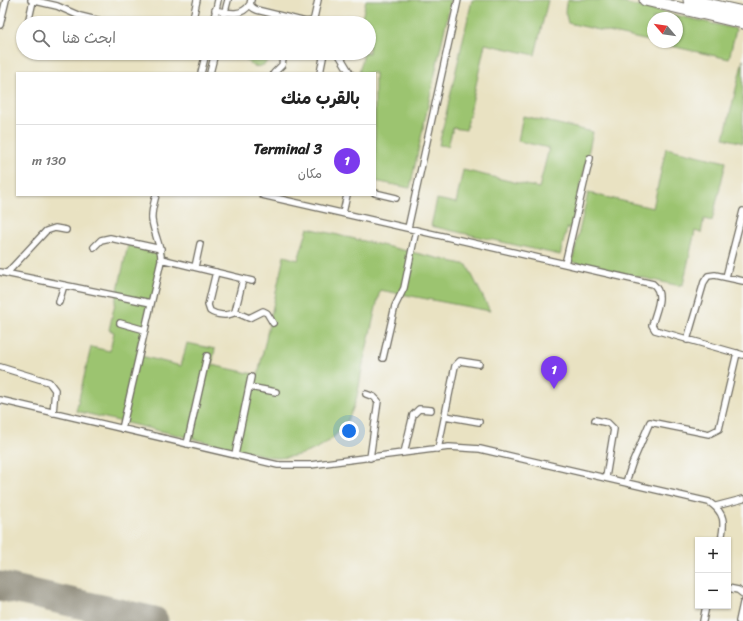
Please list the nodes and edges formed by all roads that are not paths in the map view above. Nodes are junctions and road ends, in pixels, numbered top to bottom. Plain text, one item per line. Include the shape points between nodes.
1 (6, 0) edge
2 (32, 0) edge
3 (197, 0) edge
4 (218, 0) edge
5 (228, 0) edge
6 (318, 0) edge
7 (458, 0) edge
8 (646, 0) edge
9 (689, 0) edge
10 (250, 2) edge
11 (743, 12) edge
12 (215, 13) junction
13 (29, 16) edge
14 (80, 16) edge
15 (194, 16) edge
16 (214, 16) edge
17 (220, 16) edge
18 (224, 16) edge
19 (230, 16) edge
20 (283, 16) edge
21 (314, 16) edge
22 (743, 23) edge
23 (0, 25) edge
24 (204, 60) edge
25 (213, 60) edge
26 (283, 60) edge
27 (323, 60) edge
28 (342, 60) edge
29 (201, 72) edge
30 (210, 72) edge
31 (275, 72) edge
32 (320, 72) edge
33 (349, 72) edge
34 (590, 158) dead end
35 (376, 193) edge
36 (156, 196) edge
37 (266, 196) edge
38 (347, 196) edge
39 (396, 198) dead end
40 (743, 211) edge
41 (343, 213) junction
42 (742, 220) edge
43 (408, 228) junction
44 (66, 230) dead end
45 (416, 230) junction
46 (200, 244) dead end
47 (94, 247) dead end
48 (160, 249) junction
49 (161, 259) junction
50 (565, 264) junction
51 (195, 267) junction
52 (0, 272) edge
53 (216, 272) junction
54 (7, 273) junction
55 (726, 277) junction
56 (243, 279) junction
57 (252, 281) dead end
58 (743, 281) edge
59 (64, 285) junction
60 (59, 302) dead end
61 (151, 303) junction
62 (235, 312) junction
63 (120, 323) dead end
64 (273, 323) dead end
65 (145, 330) junction
66 (687, 340) junction
67 (740, 354) edge
68 (207, 356) dead end
69 (384, 358) dead end
70 (479, 364) dead end
71 (0, 367) edge
72 (251, 377) dead end
73 (249, 387) junction
74 (276, 392) dead end
75 (366, 394) dead end
76 (0, 400) edge
77 (431, 410) dead end
78 (53, 412) junction
79 (445, 416) junction
80 (596, 420) dead end
81 (479, 422) dead end
82 (122, 428) junction
83 (187, 444) junction
84 (438, 449) junction
85 (404, 454) junction
86 (235, 455) junction
87 (370, 458) junction
88 (606, 477) junction
89 (626, 482) junction
90 (743, 499) edge
91 (716, 506) junction
92 (721, 537) edge
93 (731, 589) edge
94 (743, 594) edge
95 (743, 603) edge
96 (705, 609) edge
97 (703, 621) edge
98 (739, 621) edge

1 - 23 lane
2 - 13 lane
2 - 14 lane via 61,7
3 - 15 lane
4 - 12 lane
5 - 18 lane
6 - 21 lane
7 - 43 lane
8 - 22 street
9 - 11 street
10 - 19 lane via 246,10
10 - 20 lane via 257,10
12 - 16 lane
12 - 17 lane
24 - 29 lane
25 - 30 lane
26 - 31 lane via 282,65
27 - 32 lane
28 - 33 lane
34 - 50 lane
35 - 39 lane
36 - 48 lane via 152,215
37 - 41 lane
38 - 41 lane
40 - 42 lane
41 - 43 lane
42 - 55 lane
43 - 45 lane
44 - 54 lane via 46,230
45 - 50 lane
45 - 69 lane via 404,288 395,306
46 - 51 lane
47 - 48 lane via 100,240 110,238
48 - 49 lane
49 - 51 lane
49 - 61 lane
50 - 66 lane via 653,284 660,296 652,322 653,328 658,332
51 - 53 lane
52 - 54 lane
53 - 56 lane
53 - 62 lane via 208,308 212,312 227,316
54 - 59 lane
55 - 58 lane
55 - 66 lane via 711,275 705,279
56 - 57 lane
56 - 62 lane
59 - 60 lane
59 - 61 lane
61 - 65 lane
62 - 64 lane via 249,318 263,311
63 - 65 lane
65 - 82 lane
66 - 67 lane
67 - 89 lane via 719,429 709,434 650,422
68 - 83 lane
70 - 79 lane via 460,361 455,366
71 - 78 lane via 50,382 55,390
72 - 73 lane
73 - 74 lane
73 - 86 lane
75 - 87 lane via 378,401
76 - 78 lane
77 - 85 lane via 419,409 413,415
78 - 82 lane
79 - 81 lane
79 - 84 lane
80 - 88 lane via 608,423 614,429
82 - 83 lane
83 - 86 lane
84 - 85 lane
84 - 88 lane via 480,449
85 - 87 lane
86 - 87 lane via 288,466
88 - 89 lane
89 - 91 lane via 701,499
90 - 91 lane
91 - 92 lane via 724,521
93 - 94 lane
95 - 98 lane
96 - 97 lane

